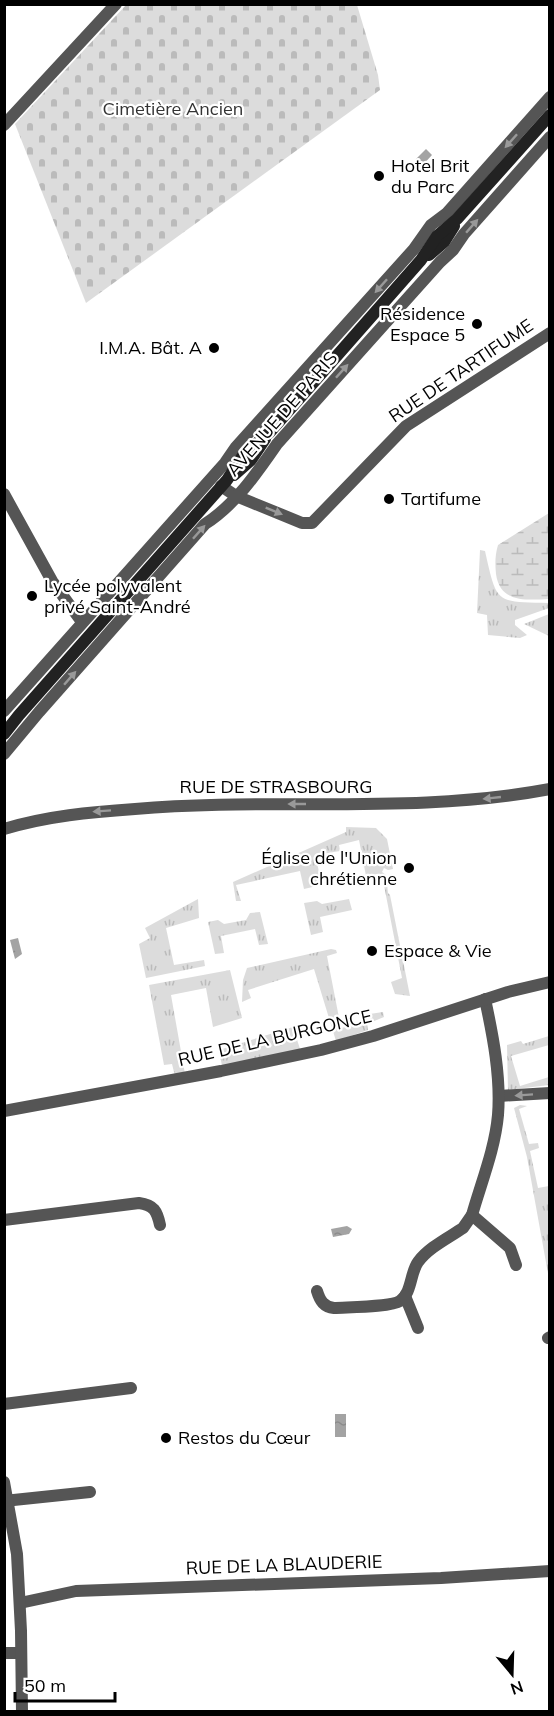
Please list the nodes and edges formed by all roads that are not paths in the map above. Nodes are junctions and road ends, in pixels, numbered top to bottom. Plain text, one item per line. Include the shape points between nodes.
1 (116, 4) edge
2 (549, 97) edge
3 (549, 116) edge
4 (4, 125) edge
5 (549, 137) edge
6 (418, 263) junction
7 (397, 269) junction
8 (549, 333) edge
9 (224, 483) junction
10 (4, 494) edge
11 (236, 496) junction
12 (121, 598) junction
13 (96, 607) junction
14 (82, 622) junction
15 (36, 695) junction
16 (10, 711) edge
17 (39, 712) junction
18 (4, 726) edge
19 (4, 734) edge
20 (4, 754) edge
21 (549, 789) edge
22 (4, 829) edge
23 (549, 982) edge
24 (485, 999) junction
25 (549, 1093) edge
26 (499, 1096) junction
27 (4, 1111) edge
28 (472, 1215) junction
29 (4, 1220) edge
30 (160, 1225) dead end
31 (516, 1265) dead end
32 (317, 1291) dead end
33 (405, 1296) junction
34 (418, 1328) dead end
35 (131, 1388) dead end
36 (4, 1404) edge
37 (4, 1482) edge
38 (90, 1492) dead end
39 (6, 1501) edge
40 (549, 1571) edge
41 (20, 1603) junction
42 (4, 1653) edge
43 (21, 1653) junction
44 (22, 1712) edge

1 - 4 street
2 -> 7 street, AVENUE DE PARIS via 447,213 431,225
3 - 6 main road, AVENUE DE PARIS via 457,219 437,236
11 -> 5 street, AVENUE DE PARIS via 277,444 453,250
6 - 7 street
6 - 9 main road, AVENUE DE PARIS via 269,433 244,454
7 -> 13 street, AVENUE DE PARIS
11 -> 8 street, RUE DE TARTIFUME via 302,523 312,523 406,426
9 - 11 street, RUE DE TARTIFUME
9 - 12 main road, AVENUE DE PARIS
10 - 14 street via 52,581
17 -> 11 street, AVENUE DE PARIS via 205,524
12 - 13 street, AVENUE DE PARIS
12 - 15 main road, AVENUE DE PARIS
13 - 14 street, AVENUE DE PARIS
14 - 16 street, AVENUE DE PARIS
15 - 16 main road, AVENUE DE PARIS
15 - 17 street via 42,700
16 - 18 main road, AVENUE DE PARIS
16 - 19 main road, AVENUE DE PARIS
17 - 20 street, AVENUE DE PARIS
21 -> 22 street, RUE DE STRASBOURG via 446,802 184,805 63,815
23 - 24 street, RUE DE LA BURGONCE
24 - 26 street
24 - 27 street, RUE DE LA BURGONCE via 304,1054
25 -> 26 street
26 - 28 street via 495,1134
28 - 31 street via 510,1248
28 - 33 street via 463,1228 420,1259
29 - 30 street via 139,1203 153,1207
32 - 33 street via 325,1305 334,1308 391,1303
33 - 34 street
35 - 36 street
37 - 39 street
38 - 39 street
39 - 41 street via 17,1554
40 - 41 street, RUE DE LA BLAUDERIE via 76,1591
41 - 43 street
42 - 43 street
43 - 44 street

